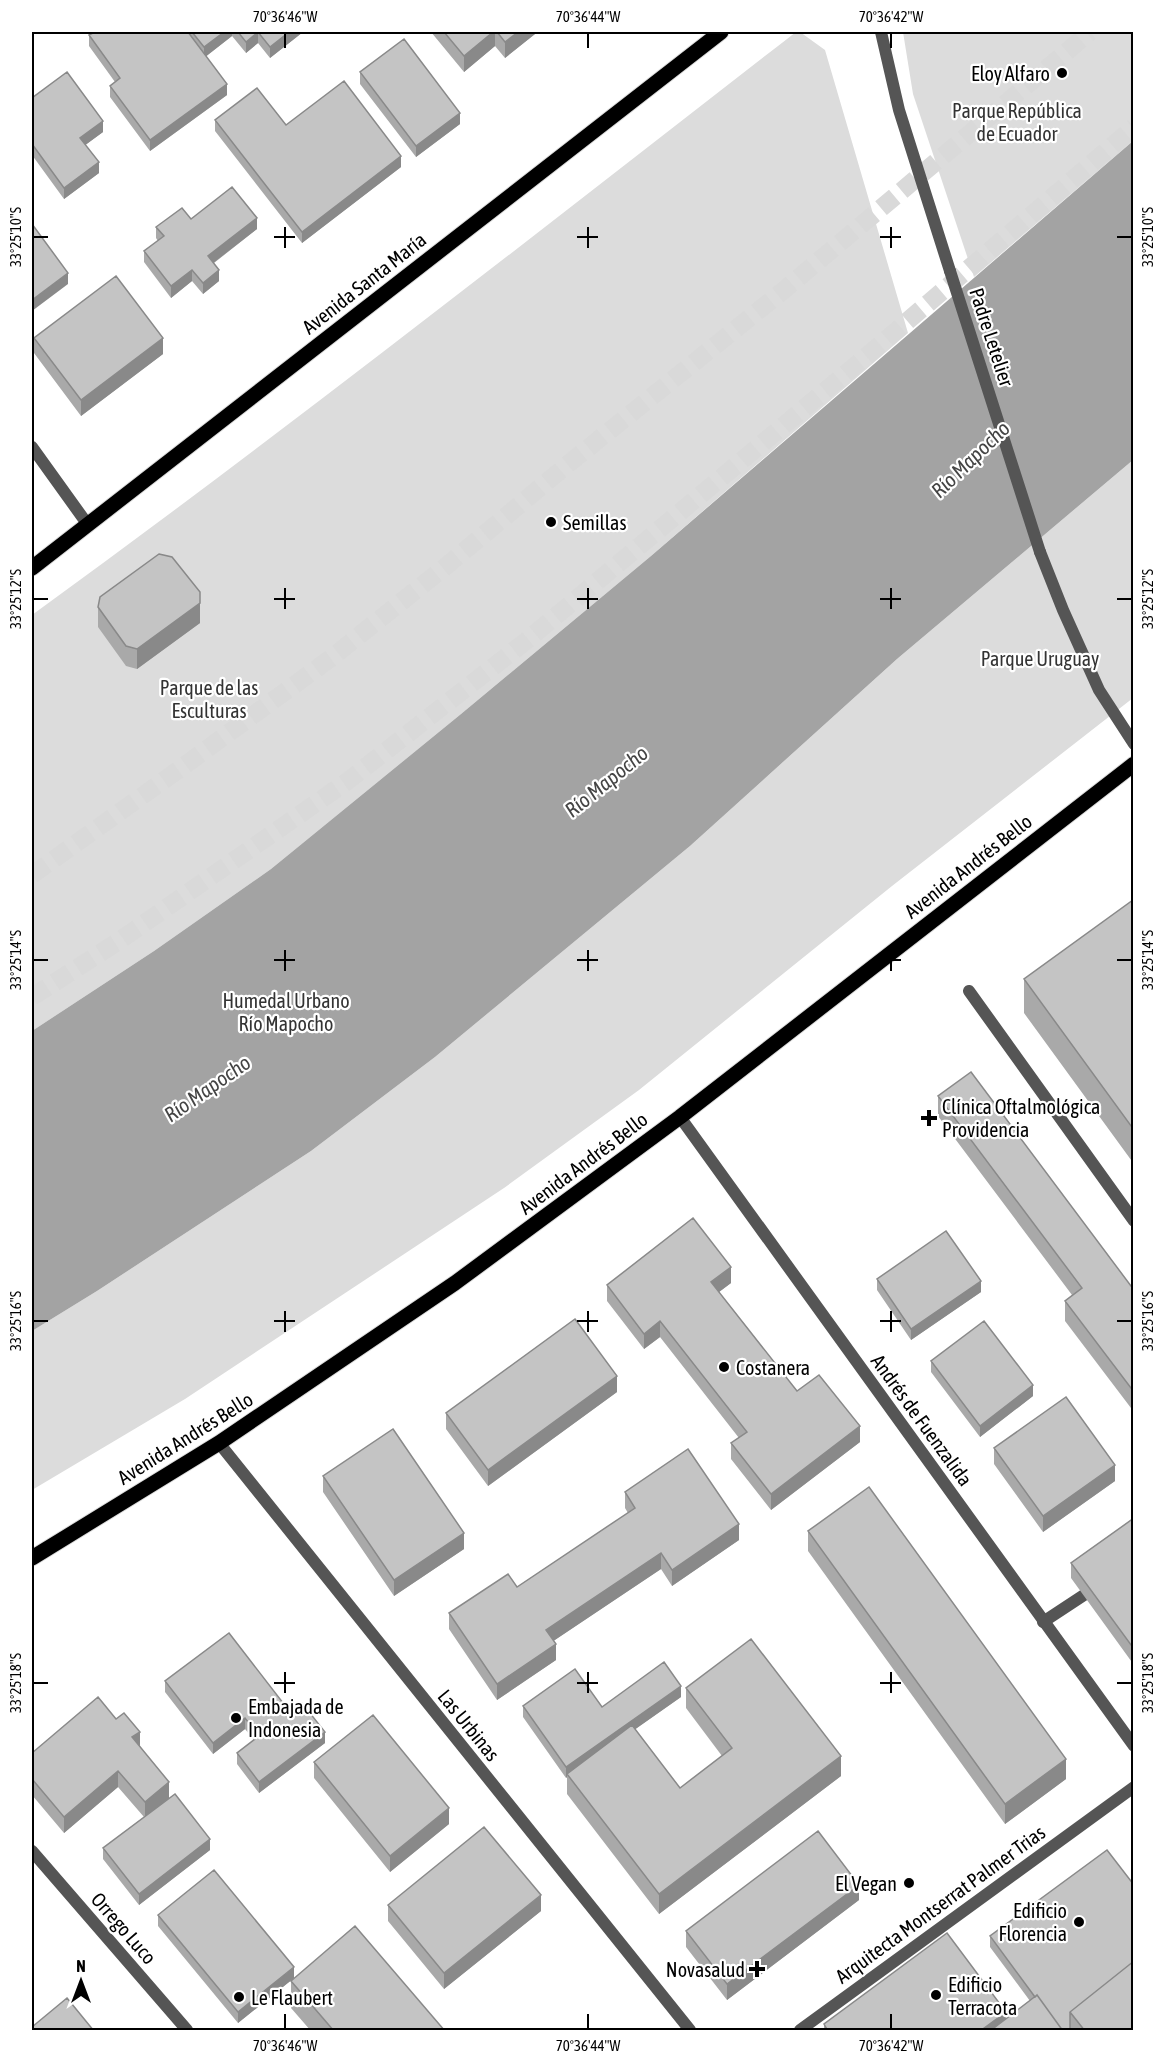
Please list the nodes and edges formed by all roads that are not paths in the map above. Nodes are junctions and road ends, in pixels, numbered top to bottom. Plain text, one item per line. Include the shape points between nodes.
1 (721, 32) edge
2 (881, 32) edge
3 (32, 447) edge
4 (88, 525) junction
5 (32, 568) edge
6 (1134, 744) edge
7 (1134, 764) edge
8 (969, 991) dead end
9 (680, 1116) junction
10 (1134, 1221) edge
11 (219, 1443) junction
12 (32, 1558) edge
13 (1084, 1595) edge
14 (1044, 1622) junction
15 (1134, 1746) edge
16 (1134, 1787) edge
17 (32, 1851) edge
18 (187, 2031) edge
19 (690, 2031) edge
20 (800, 2031) edge

1 - 4 main road, Avenida Santa María
2 - 6 street, Padre Letelier, bridge via 899,110 1040,552 1099,690
3 - 4 street
4 - 5 main road, Avenida Santa María
7 - 9 main road, Avenida Andrés Bello
8 - 10 street
9 - 11 main road, Avenida Andrés Bello via 455,1283
9 - 14 street, Andrés de Fuenzalida
11 - 12 main road, Avenida Andrés Bello
11 - 19 street, Las Urbinas
13 - 14 street
14 - 15 street, Andrés de Fuenzalida
16 - 20 street, Arquitecta Montserrat Palmer Trias
17 - 18 street, Orrego Luco

